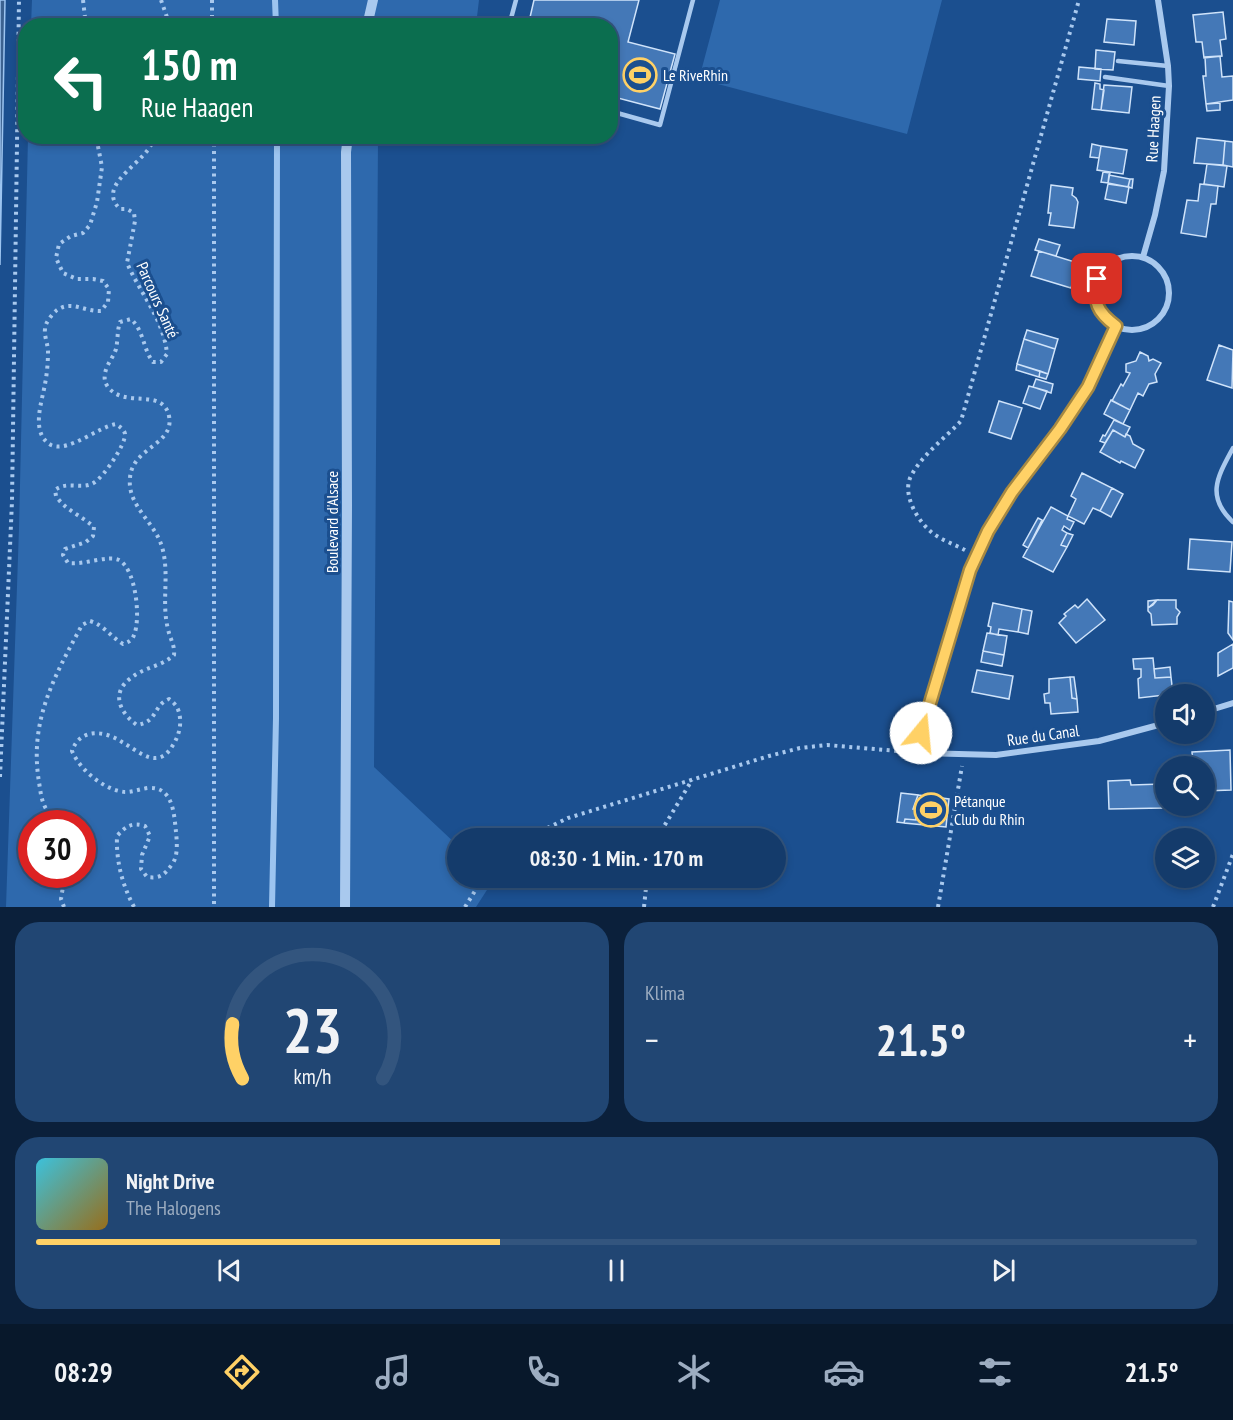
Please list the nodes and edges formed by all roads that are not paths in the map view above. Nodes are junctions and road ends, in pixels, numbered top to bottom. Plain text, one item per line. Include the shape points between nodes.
1 (373, 0) edge
2 (516, 0) edge
3 (693, 0) edge
4 (1158, 0) edge
5 (369, 18) edge
6 (511, 18) edge
7 (1118, 61) dead end
8 (1168, 66) junction
9 (1105, 77) dead end
10 (1169, 86) junction
11 (618, 113) edge
12 (347, 144) edge
13 (1143, 257) junction
14 (1116, 326) junction
15 (1233, 448) edge
16 (1233, 522) edge
17 (1233, 703) edge
18 (1215, 709) edge
19 (1155, 726) edge
20 (345, 907) edge

1 - 5 street
2 - 6 lane
3 - 11 lane via 660,125
4 - 8 street, Rue Haagen
7 - 8 lane
8 - 10 street, Rue Haagen
9 - 10 lane
10 - 13 street, Rue Haagen via 1164,171
12 - 20 street, Boulevard d'Alsace
13 - 14 street via 1129,255 1116,259 1104,267 1097,279 1097,306
13 - 14 street via 1164,273 1169,300 1154,322 1142,328
14 - 19 street, Rue du Canal via 1088,387 1012,492 976,556 921,733 921,753 996,755 1099,741
15 - 16 lane via 1217,477 1217,489 1221,508
17 - 18 street

